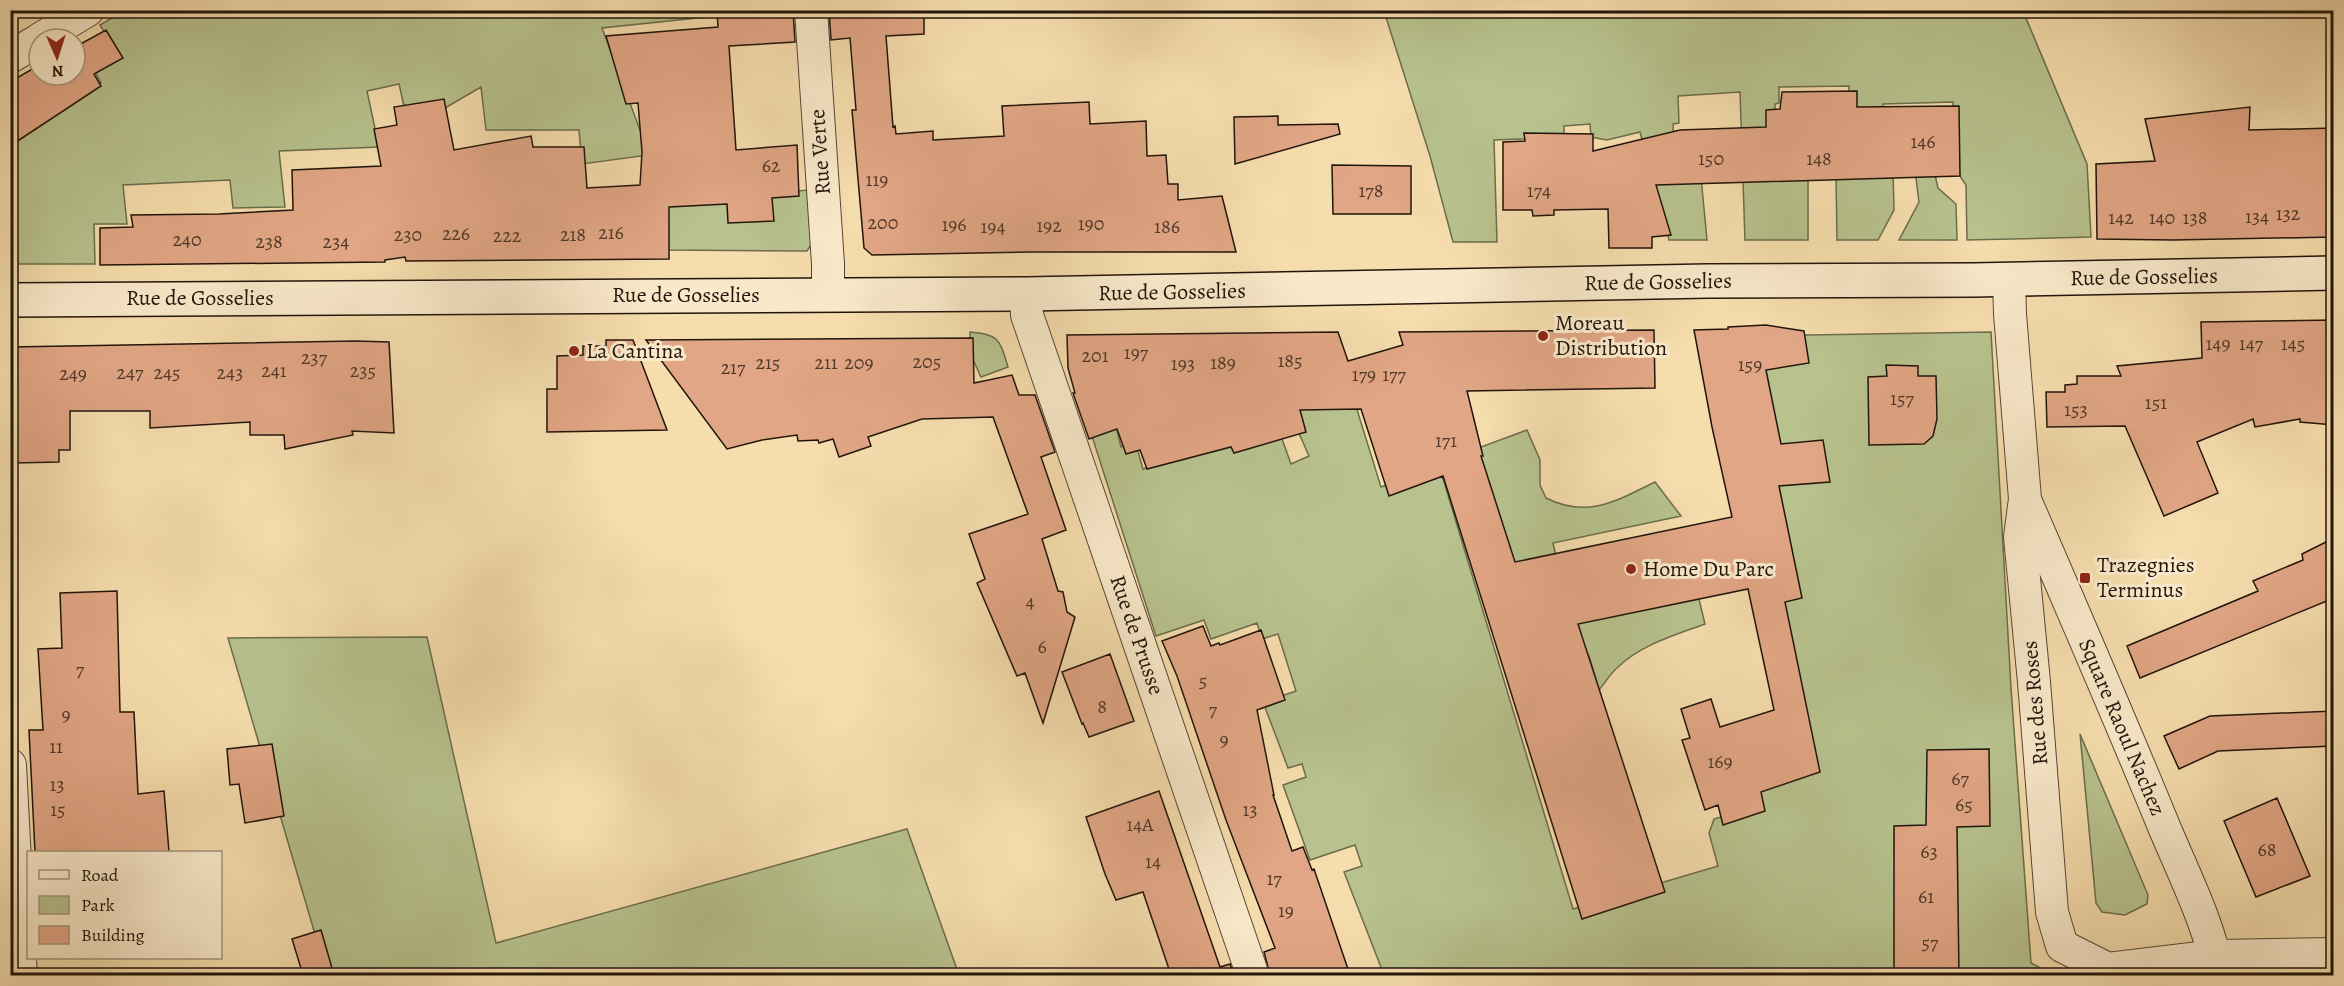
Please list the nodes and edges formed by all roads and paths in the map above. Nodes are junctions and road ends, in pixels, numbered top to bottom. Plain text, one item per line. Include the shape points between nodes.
1 (88, 10) edge
2 (811, 10) edge
3 (60, 27) edge
4 (27, 47) edge
5 (10, 57) edge
6 (2334, 273) edge
7 (2009, 279) junction
8 (828, 294) junction
9 (1026, 294) junction
10 (10, 300) edge
11 (2025, 499) junction
12 (10, 765) edge
13 (2334, 954) edge
14 (2217, 966) edge
15 (21, 975) edge
16 (1253, 975) edge

1 - 3 street
2 - 8 street, Rue Verte
4 - 5 street
6 - 7 main road, Rue de Gosselies
7 - 9 main road, Rue de Gosselies
7 - 11 street, Rue des Roses
8 - 9 main road, Rue de Gosselies
8 - 10 main road, Rue de Gosselies
9 - 16 street, Rue de Prusse via 1027,315
11 - 14 street, Square Raoul Nachez via 2117,712
11 - 14 street, Rue des Roses via 2020,537 2052,912 2062,946 2108,969
12 - 15 street
13 - 14 street, Rue des Roses

